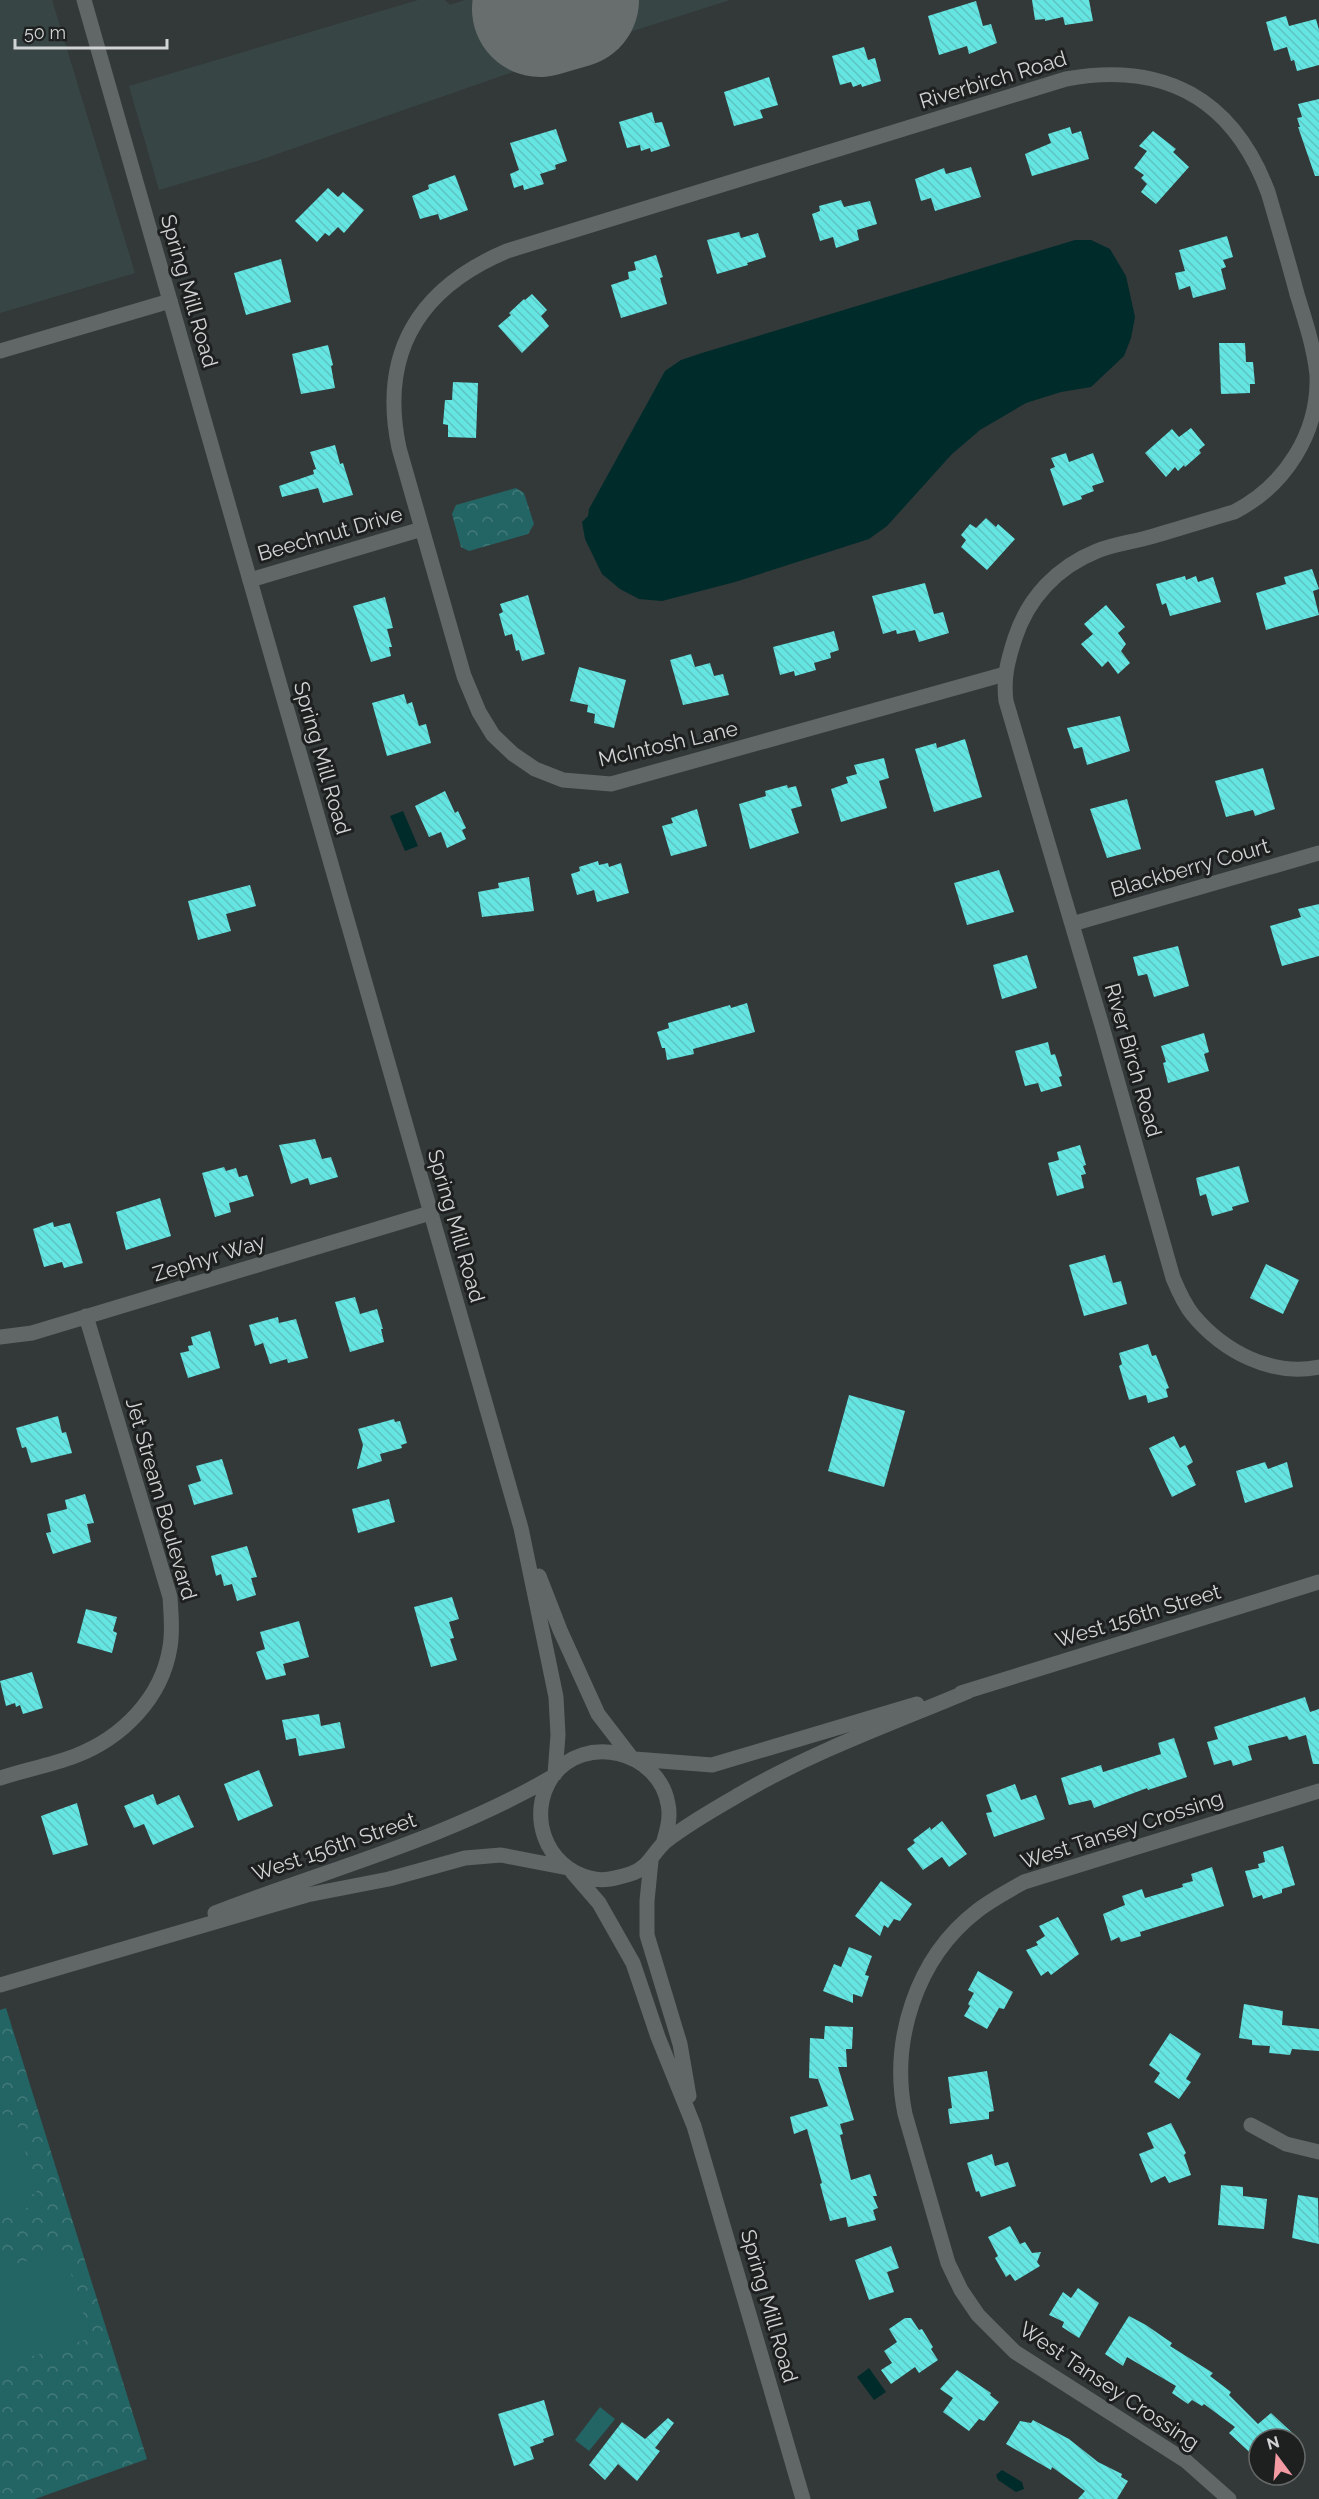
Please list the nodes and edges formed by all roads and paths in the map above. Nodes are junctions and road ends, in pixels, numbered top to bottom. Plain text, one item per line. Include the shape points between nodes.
1 (84, 0) edge
2 (170, 301) junction
3 (0, 351) edge
4 (422, 529) junction
5 (250, 580) junction
6 (1005, 674) junction
7 (1319, 853) edge
8 (1072, 924) junction
9 (430, 1214) junction
10 (86, 1316) junction
11 (0, 1336) edge
12 (1319, 1367) edge
13 (521, 1528) junction
14 (1319, 1582) edge
15 (969, 1691) junction
16 (632, 1758) junction
17 (554, 1776) junction
18 (0, 1778) edge
19 (1319, 1791) edge
20 (663, 1844) junction
21 (651, 1861) junction
22 (569, 1869) junction
23 (125, 1947) junction
24 (0, 1985) edge
25 (1251, 2125) dead end
26 (694, 2126) junction
27 (1319, 2152) edge
28 (803, 2499) edge
29 (1230, 2499) edge

1 - 2 street, Spring Mill Road
2 - 3 street
2 - 5 street, Spring Mill Road
4 - 5 street, Beechnut Drive
4 - 6 street, McIntosh Lane via 464,676 479,712 493,735 513,754 535,769 563,780 611,784
4 - 6 street, Riverbirch Road via 394,422 392,395 398,366 422,311 449,284 481,262 1066,78 1109,74 1159,80 1190,93 1214,110 1237,131 1259,167 1314,353 1317,398 1312,423 1290,466 1254,501 1234,512 1098,551 1071,563 1029,605
5 - 9 street, Spring Mill Road
6 - 8 street, River Birch Road via 1006,701
7 - 8 street, Blackberry Court
8 - 12 street, River Birch Road via 1173,1278 1191,1313 1221,1342 1263,1364 1288,1369
9 - 10 street, Zephyr Way
9 - 13 street, Spring Mill Road
10 - 11 street, Zephyr Way via 32,1333
10 - 18 street, Jet Stream Boulevard via 170,1597 170,1649 152,1695 112,1738 74,1756
13 - 16 street, Spring Mill Road via 598,1714
13 - 17 street, Spring Mill Road via 556,1697
14 - 15 street, West 156th Street
15 - 16 street, West 156th Street via 712,1765
15 - 20 street, West 156th Street via 794,1764
16 - 17 street via 611,1751 590,1753 571,1761
16 - 20 street via 655,1776 668,1803 669,1824
17 - 22 street via 543,1796 543,1836 553,1854
17 - 23 street, West 156th Street via 492,1811 412,1844 271,1891
19 - 29 street, West Tansey Crossing via 1024,1882 997,1898 975,1912 932,1962 908,2013 901,2043 905,2114 948,2263 978,2315 1015,2352 1186,2461
20 - 21 street
21 - 22 street via 633,1873 612,1879 590,1879
21 - 26 street, Spring Mill Road via 647,1935 680,2044
22 - 23 street, West 156th Street via 501,1855 465,1858 307,1895
22 - 26 street, Spring Mill Road via 599,1903 633,1963
23 - 24 street, West 156th Street
25 - 27 street via 1286,2144
26 - 28 street, Spring Mill Road

